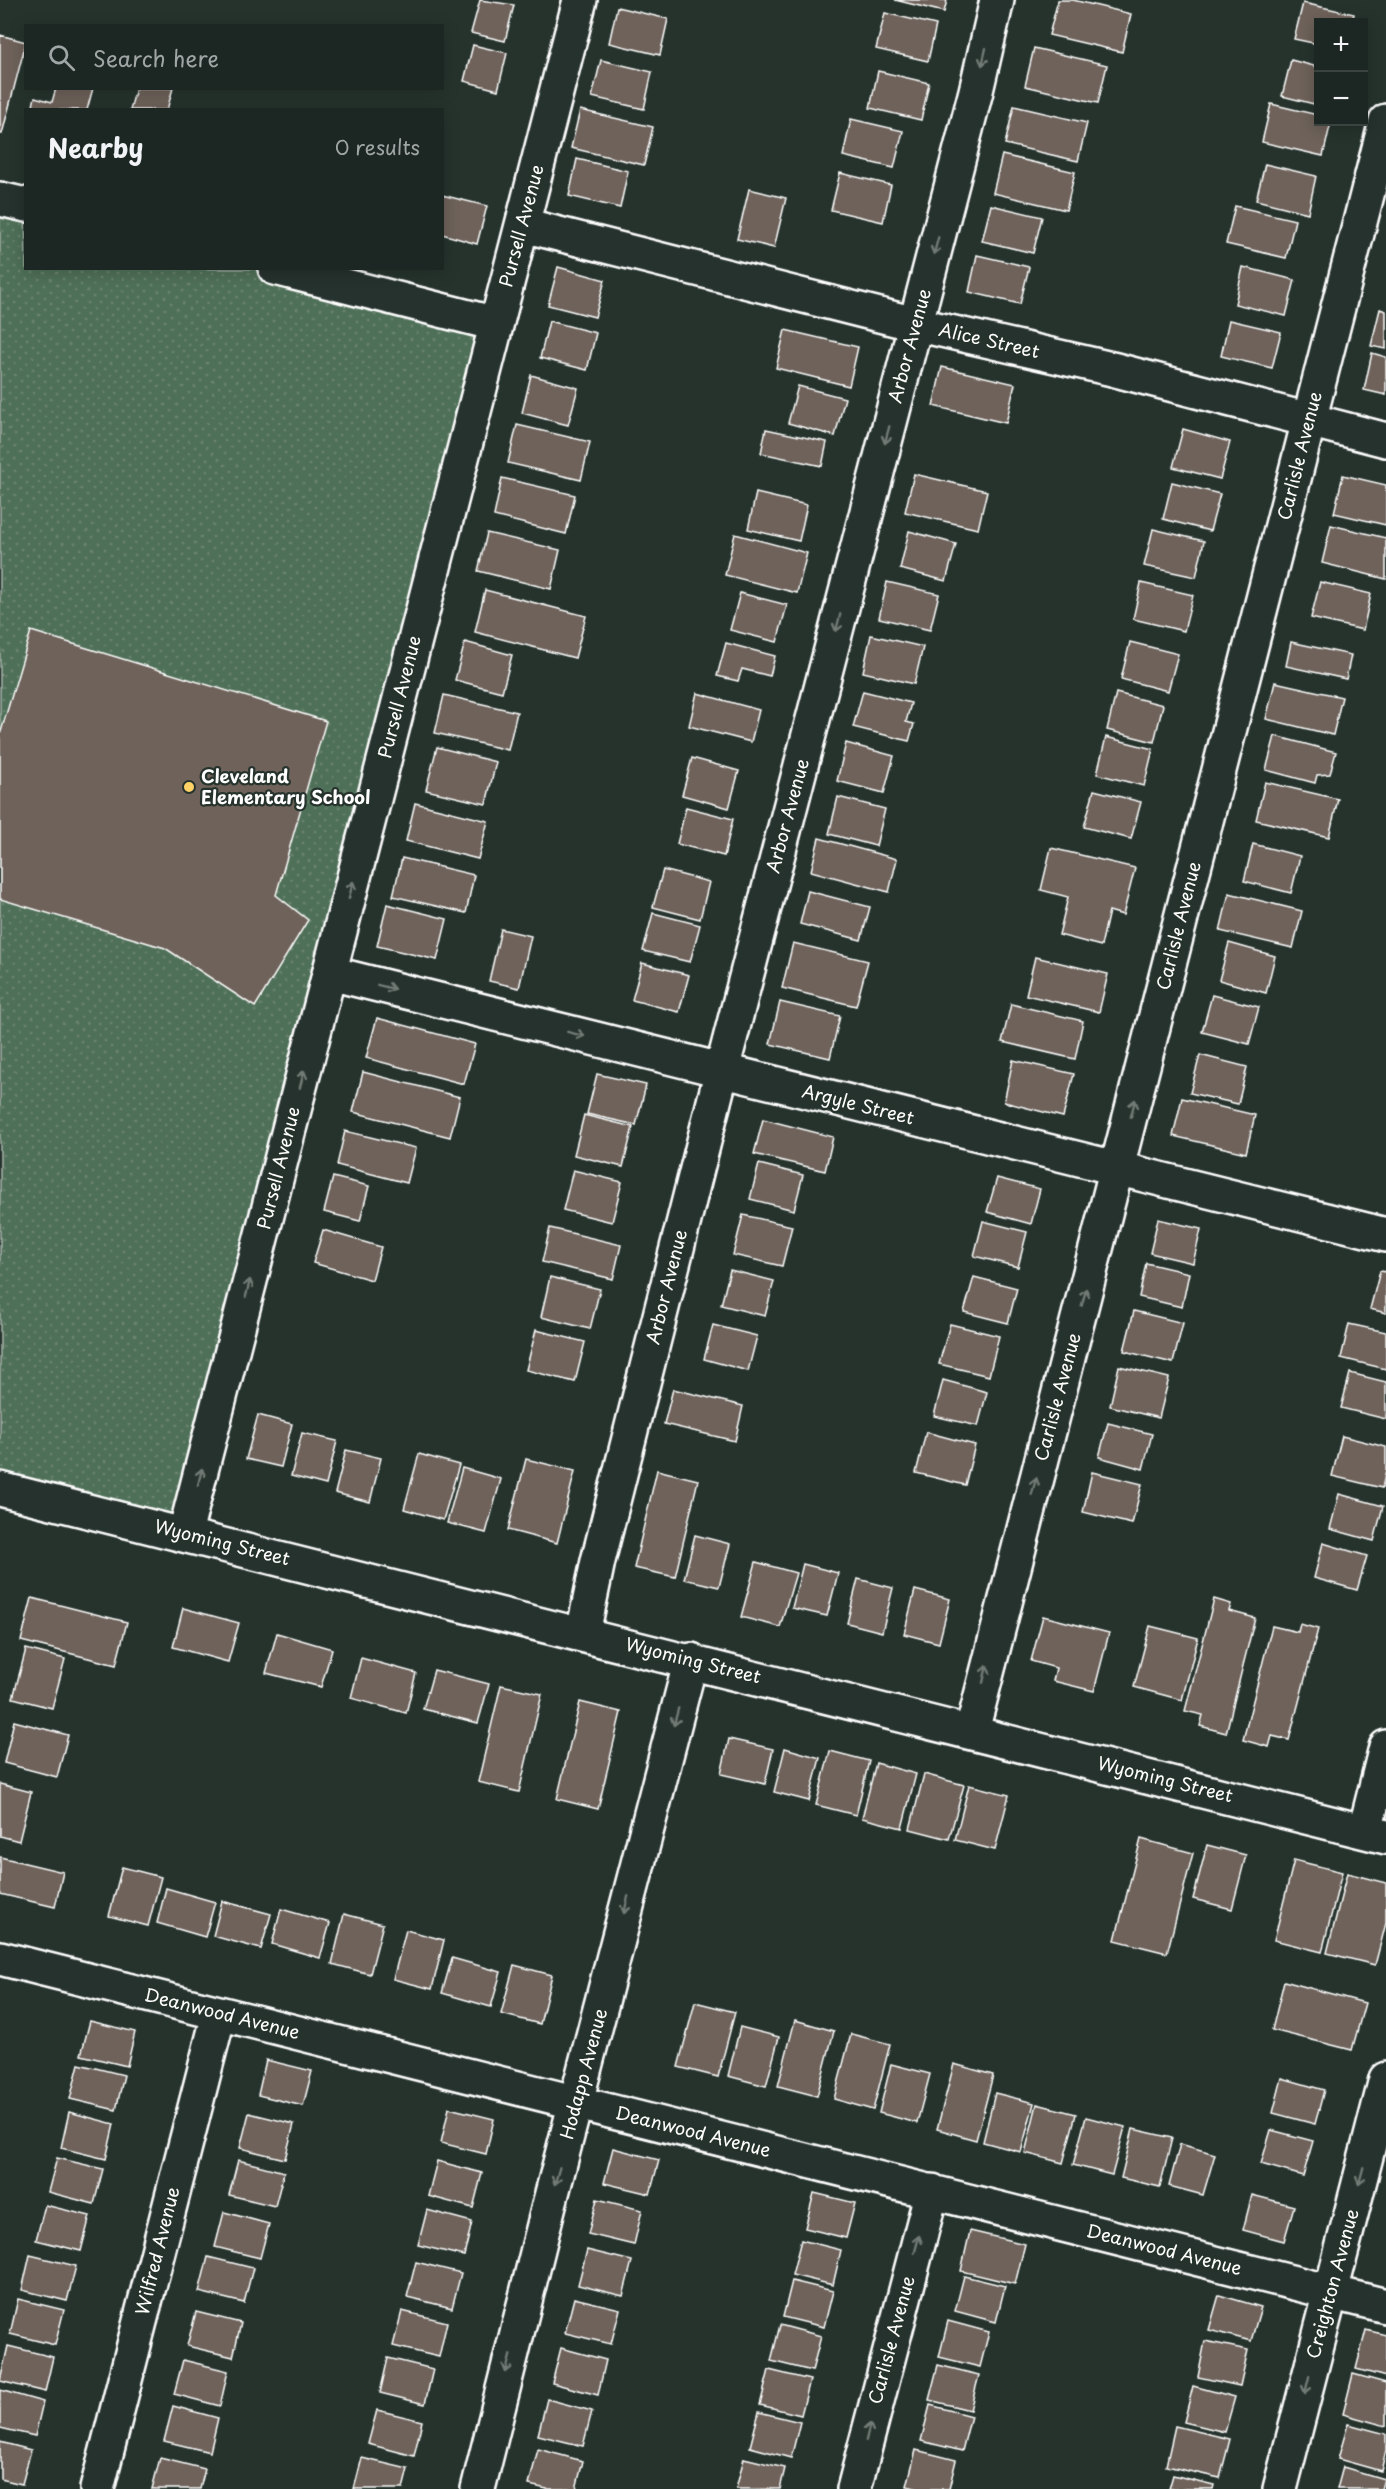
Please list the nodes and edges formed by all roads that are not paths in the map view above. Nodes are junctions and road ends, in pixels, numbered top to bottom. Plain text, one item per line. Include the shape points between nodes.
1 (580, 0) edge
2 (997, 0) edge
3 (1386, 121) edge
4 (0, 199) edge
5 (24, 205) edge
6 (523, 225) junction
7 (283, 270) edge
8 (496, 324) junction
9 (915, 324) junction
10 (1309, 421) junction
11 (1386, 440) edge
12 (330, 973) junction
13 (722, 1070) junction
14 (1117, 1169) junction
15 (1386, 1235) edge
16 (0, 1489) edge
17 (185, 1533) junction
18 (583, 1633) junction
19 (692, 1660) junction
20 (972, 1731) junction
21 (1386, 1748) edge
22 (1375, 1834) edge
23 (0, 1958) edge
24 (219, 2014) junction
25 (1386, 2079) edge
26 (577, 2102) junction
27 (932, 2192) junction
28 (1330, 2292) junction
29 (1386, 2306) edge
30 (97, 2489) edge
31 (478, 2489) edge
32 (854, 2489) edge
33 (1280, 2489) edge

1 - 6 street, Pursell Avenue
2 -> 9 street, Arbor Avenue
3 - 10 street, Carlisle Avenue
4 - 5 street
6 - 8 street, Pursell Avenue
6 - 9 street, Alice Street
7 - 8 street
12 -> 8 street, Pursell Avenue
9 - 10 street, Alice Street via 1112,369
9 -> 13 street, Arbor Avenue
10 - 11 street, Alice Street
14 -> 10 street, Carlisle Avenue
12 -> 13 street, Argyle Street
17 -> 12 street, Pursell Avenue
13 - 14 street, Argyle Street
13 - 18 street, Arbor Avenue
14 - 15 street, Argyle Street
20 -> 14 street, Carlisle Avenue
16 - 17 street, Wyoming Street
17 - 18 street, Wyoming Street
18 - 19 street, Wyoming Street
19 - 20 street, Wyoming Street
19 -> 26 street, Hodapp Avenue
20 - 22 street, Wyoming Street
21 - 22 street
23 - 24 street, Deanwood Avenue
24 - 26 street, Deanwood Avenue
24 - 30 street, Wilfred Avenue
25 -> 28 street, Creighton Avenue
26 - 27 street, Deanwood Avenue
26 -> 31 street, Hodapp Avenue
27 - 28 street, Deanwood Avenue
32 -> 27 street, Carlisle Avenue
28 - 29 street, Deanwood Avenue
28 -> 33 street, Creighton Avenue

